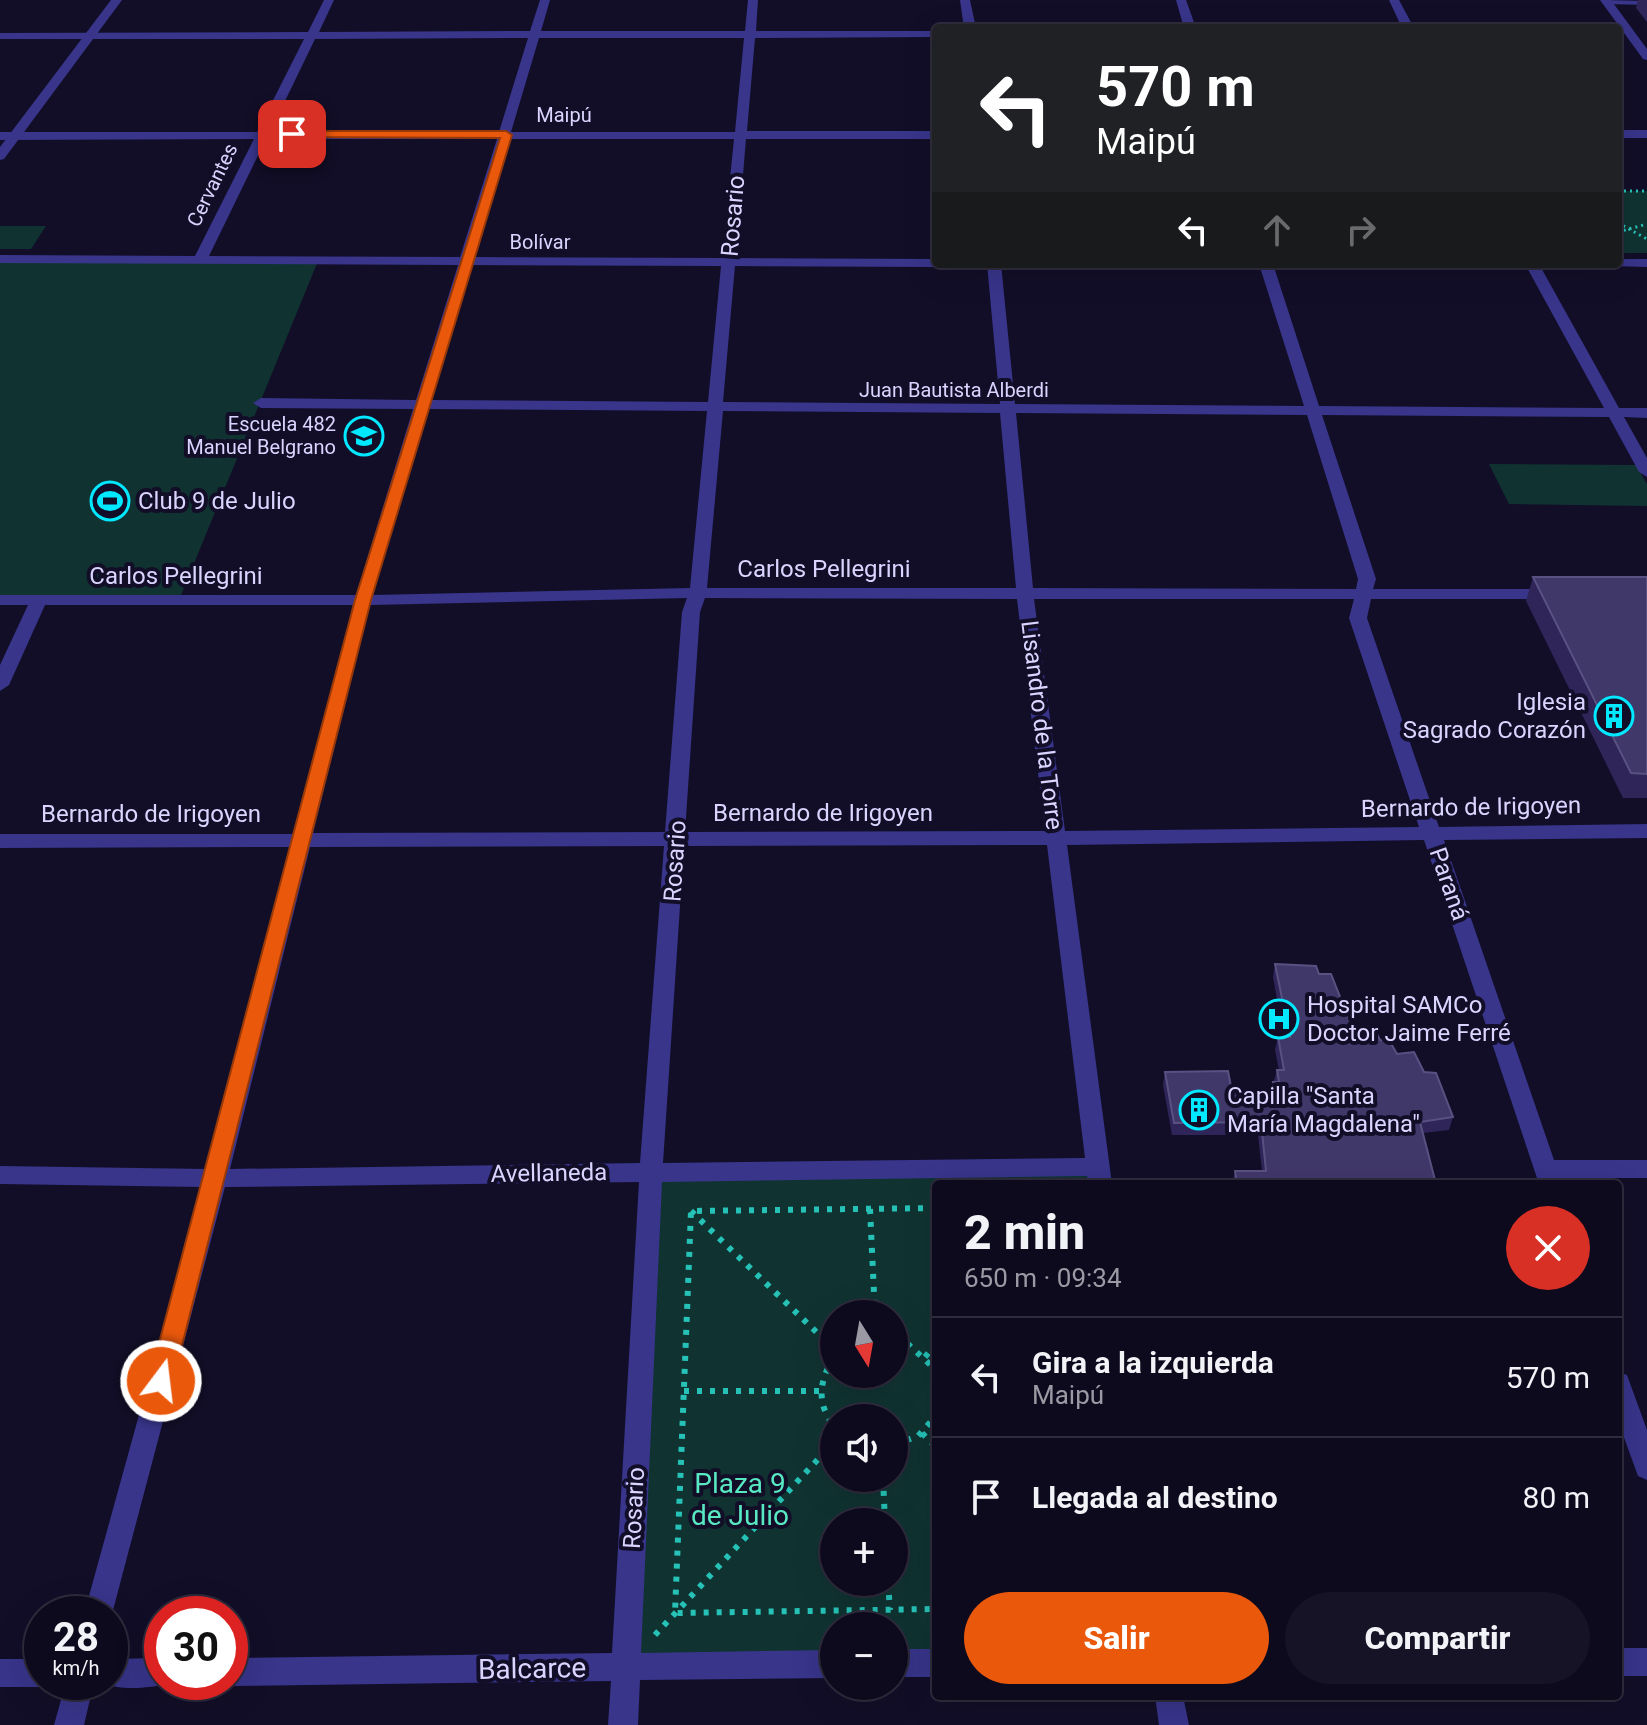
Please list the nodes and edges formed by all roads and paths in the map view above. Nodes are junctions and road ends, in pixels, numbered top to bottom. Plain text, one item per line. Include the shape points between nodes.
1 (117, 0) edge
2 (329, 0) edge
3 (545, 0) edge
4 (753, 0) edge
5 (965, 0) edge
6 (1181, 0) edge
7 (1394, 0) edge
8 (1606, 1) edge
9 (1647, 3) edge
10 (969, 24) edge
11 (1189, 24) edge
12 (1406, 24) edge
13 (1619, 24) edge
14 (1623, 32) edge
15 (751, 34) junction
16 (932, 34) edge
17 (312, 35) junction
18 (537, 35) junction
19 (0, 36) edge
20 (93, 36) junction
21 (1647, 57) edge
22 (261, 133) junction
23 (1622, 134) edge
24 (1647, 134) edge
25 (506, 135) junction
26 (740, 135) junction
27 (932, 135) edge
28 (0, 136) edge
29 (16, 136) junction
30 (0, 156) edge
31 (1622, 191) edge
32 (1647, 191) edge
33 (1647, 224) edge
34 (1622, 225) edge
35 (1628, 228) junction
36 (1622, 230) edge
37 (1647, 239) edge
38 (0, 259) edge
39 (200, 260) junction
40 (465, 262) junction
41 (728, 262) junction
42 (932, 263) edge
43 (1622, 263) edge
44 (1647, 263) edge
45 (994, 268) edge
46 (1267, 268) edge
47 (1534, 268) edge
48 (261, 403) dead end
49 (422, 405) junction
50 (715, 409) junction
51 (1007, 410) junction
52 (1311, 412) junction
53 (1615, 413) junction
54 (1647, 413) edge
55 (1647, 472) edge
56 (698, 593) junction
57 (1025, 593) junction
58 (1568, 594) edge
59 (1364, 595) junction
60 (0, 600) edge
61 (39, 600) junction
62 (363, 600) junction
63 (0, 685) edge
64 (1647, 831) edge
65 (1432, 834) junction
66 (1057, 838) junction
67 (677, 839) junction
68 (301, 840) junction
69 (0, 841) edge
70 (1647, 1169) edge
71 (651, 1171) junction
72 (0, 1175) edge
73 (1099, 1175) edge
74 (1548, 1177) edge
75 (216, 1178) junction
76 (932, 1208) edge
77 (870, 1209) junction
78 (691, 1211) junction
79 (874, 1300) edge
80 (820, 1335) edge
81 (908, 1345) edge
82 (932, 1349) edge
83 (925, 1357) junction
84 (932, 1365) edge
85 (820, 1386) edge
86 (684, 1391) junction
87 (819, 1391) junction
88 (1622, 1395) edge
89 (821, 1404) edge
90 (932, 1421) edge
91 (922, 1433) junction
92 (908, 1439) edge
93 (932, 1443) edge
94 (820, 1457) edge
95 (1647, 1468) edge
96 (103, 1596) edge
97 (889, 1596) edge
98 (932, 1609) edge
99 (890, 1610) junction
100 (675, 1613) junction
101 (1622, 1662) edge
102 (1647, 1662) edge
103 (908, 1663) edge
104 (932, 1663) edge
105 (820, 1664) edge
106 (626, 1667) junction
107 (248, 1672) edge
108 (0, 1673) edge
109 (24, 1673) edge
110 (75, 1700) edge
111 (1170, 1700) edge
112 (69, 1725) edge
113 (623, 1725) edge
114 (1174, 1725) edge

1 - 20 street
2 - 17 street, Cervantes
3 - 18 street
4 - 15 street, Rosario
5 - 10 street
6 - 11 street
7 - 12 street
8 - 9 lane
8 - 13 street
14 - 21 street
15 - 16 street
15 - 18 street
15 - 26 street, Rosario
17 - 18 street
17 - 20 street
17 - 22 street, Cervantes
18 - 25 street
19 - 20 street
20 - 29 street
22 - 25 street, Maipú
22 - 29 street, Maipú
22 - 39 street, Cervantes
23 - 24 street
25 - 26 street, Maipú
25 - 40 street
26 - 27 street, Maipú
26 - 41 street, Rosario
28 - 29 street, Maipú
29 - 30 street
31 - 32 path
33 - 35 path
34 - 35 path
35 - 36 path
35 - 37 path
38 - 39 street, Bolívar
39 - 40 street, Bolívar
40 - 41 street, Bolívar
40 - 49 street
41 - 42 street, Bolívar
41 - 50 street, Rosario
43 - 44 street
45 - 51 street, Lisandro de la Torre
46 - 52 street, Paraná
47 - 53 street
48 - 49 street, Juan Bautista Alberdi
49 - 50 street, Juan Bautista Alberdi
49 - 62 street
50 - 51 street, Juan Bautista Alberdi
50 - 56 street, Rosario
51 - 52 street, Juan Bautista Alberdi
51 - 57 street, Lisandro de la Torre
52 - 53 street, Juan Bautista Alberdi
52 - 59 street, Paraná via 1367,579
53 - 54 street, Juan Bautista Alberdi
53 - 55 street
56 - 57 street, Carlos Pellegrini
56 - 62 street, Carlos Pellegrini
56 - 67 street, Rosario via 691,612
57 - 59 street, Carlos Pellegrini
57 - 66 street, Lisandro de la Torre
58 - 59 street, Carlos Pellegrini
59 - 65 street, Paraná via 1358,618
60 - 61 street, Carlos Pellegrini
61 - 62 street, Carlos Pellegrini
61 - 63 street
62 - 68 street
64 - 65 street, Bernardo de Irigoyen
65 - 66 street, Bernardo de Irigoyen
65 - 74 street, Paraná
66 - 67 street, Bernardo de Irigoyen
66 - 73 street, Lisandro de la Torre
67 - 68 street, Bernardo de Irigoyen
67 - 71 street, Rosario
68 - 69 street, Bernardo de Irigoyen
68 - 75 street
70 - 74 street
71 - 73 street, Avellaneda
71 - 75 street, Avellaneda
71 - 106 street, Rosario
72 - 75 street, Avellaneda
75 - 96 street
76 - 77 path
77 - 78 path
77 - 79 path
78 - 80 path
78 - 86 path
81 - 83 path
82 - 83 path
83 - 84 path
85 - 87 path
86 - 87 path
86 - 100 path
87 - 89 path
88 - 95 street
90 - 91 path
91 - 92 path
91 - 93 path
94 - 100 path
97 - 99 path
98 - 99 path
99 - 100 path
100 - 106 path
101 - 102 street
103 - 104 street
105 - 106 street, Balcarce
106 - 107 street, Balcarce
106 - 113 street, Rosario
108 - 109 street
110 - 112 street
111 - 114 street

